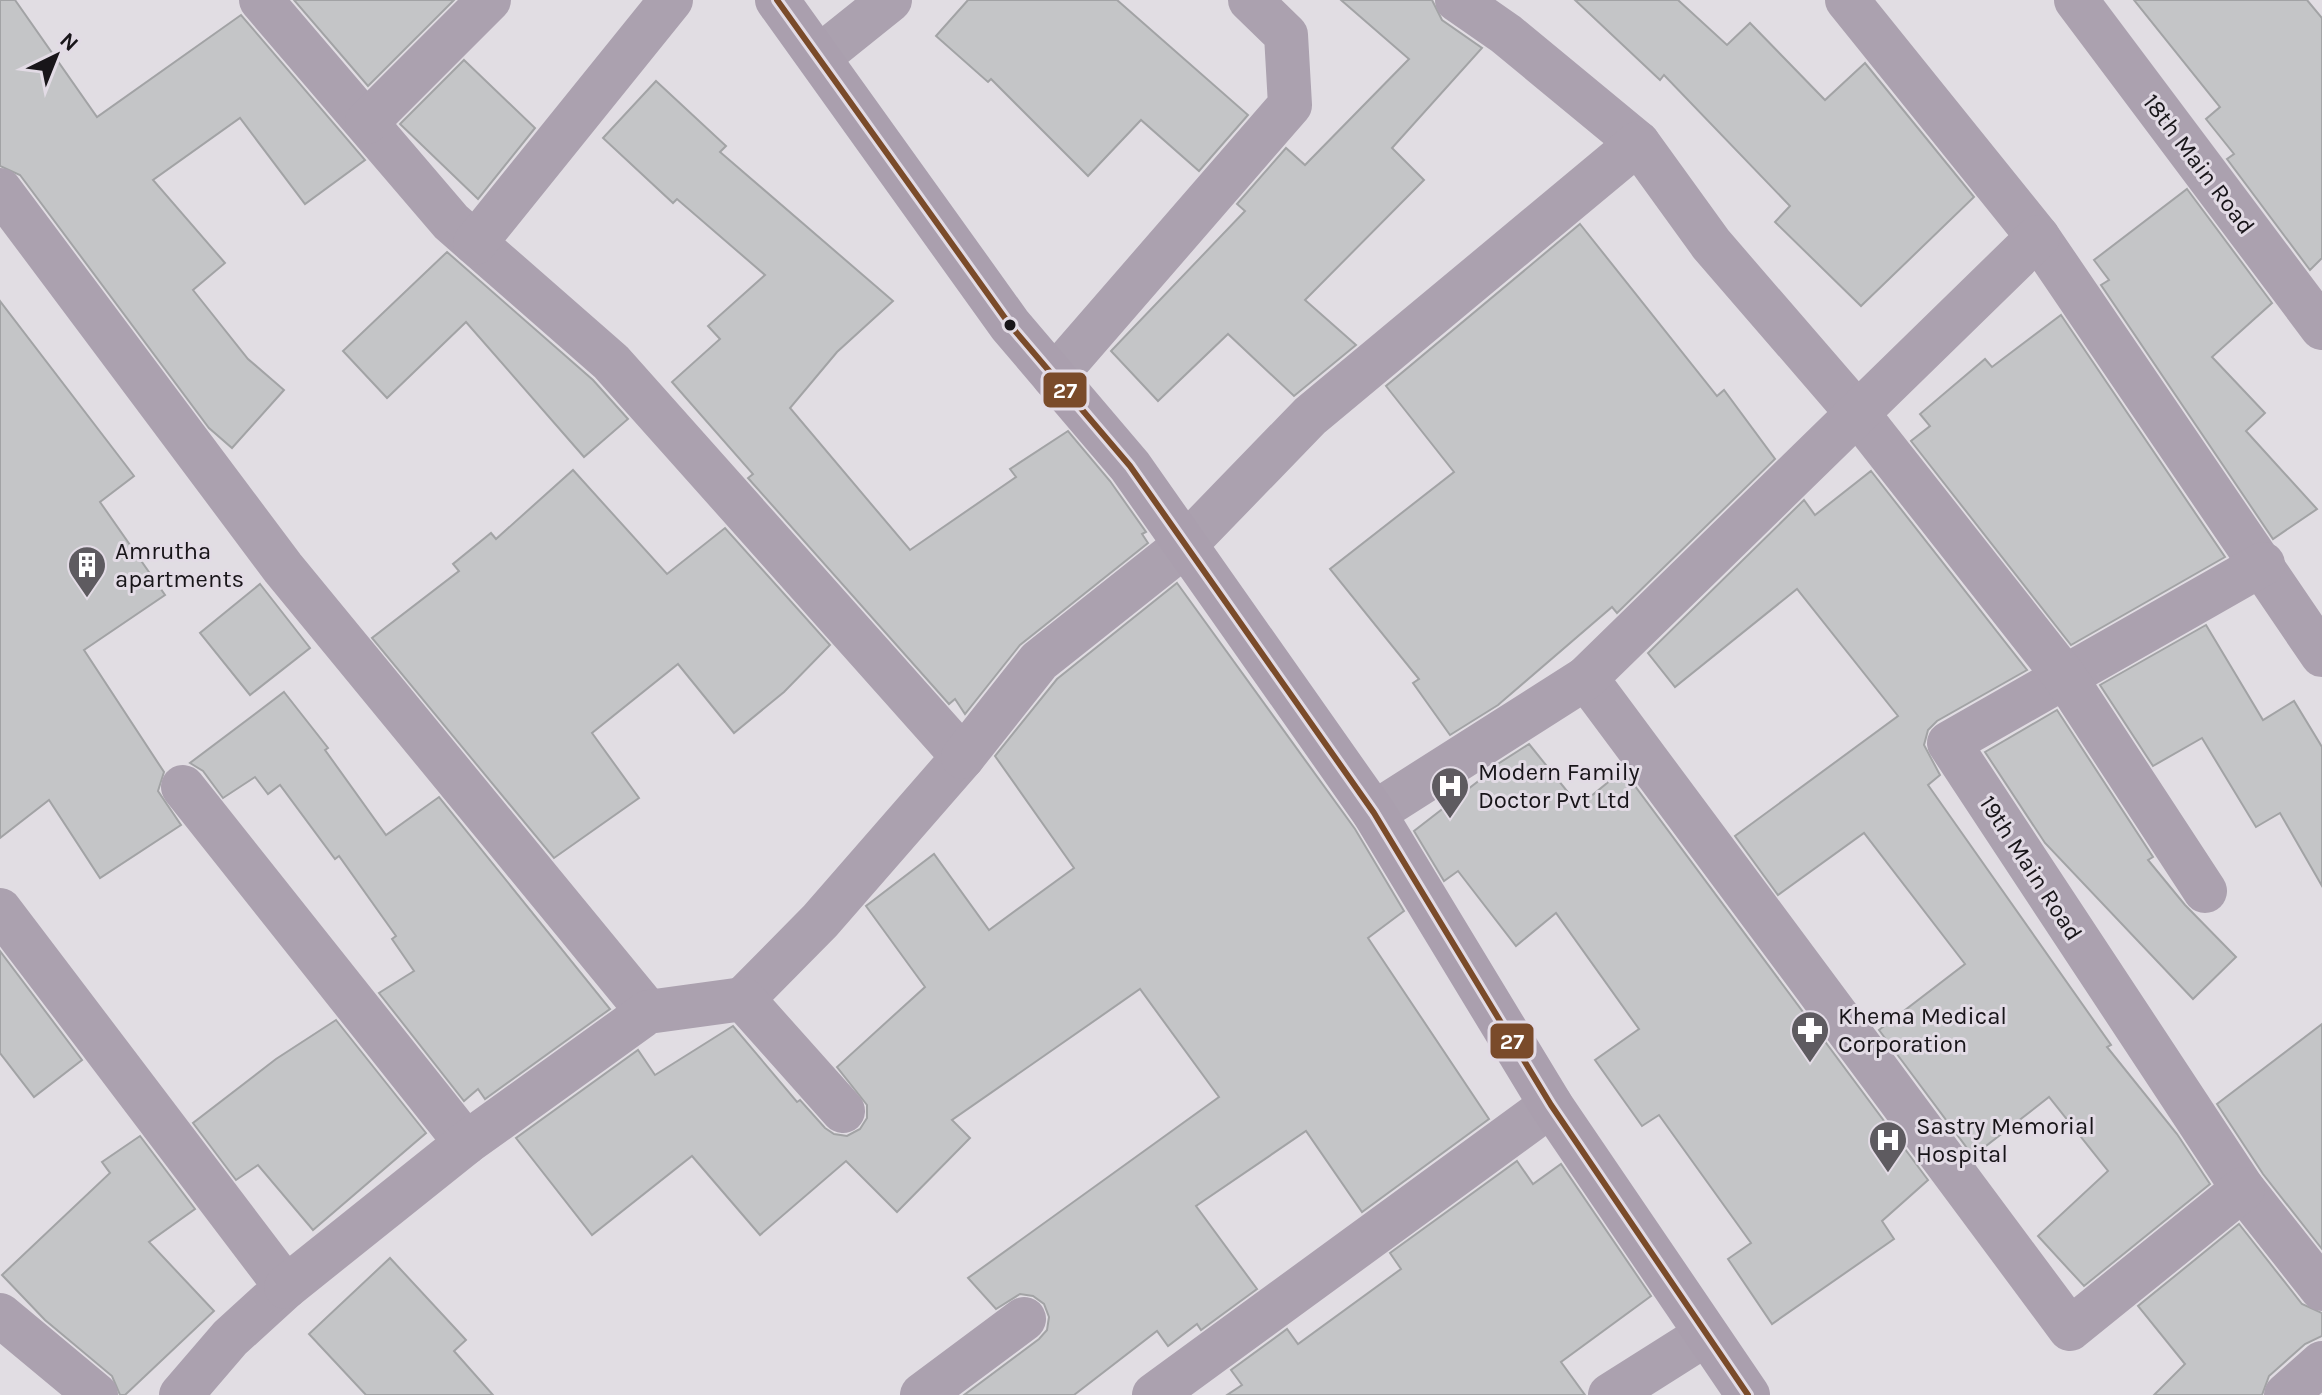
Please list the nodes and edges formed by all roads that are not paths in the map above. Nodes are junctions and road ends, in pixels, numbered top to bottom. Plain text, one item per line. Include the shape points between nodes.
1 (261, 0) edge
2 (489, 0) edge
3 (671, 0) edge
4 (777, 0) edge
5 (890, 0) edge
6 (1250, 0) edge
7 (1457, 0) edge
8 (1848, 0) edge
9 (2076, 0) edge
10 (819, 57) junction
11 (367, 122) junction
12 (1638, 143) junction
13 (0, 190) edge
14 (2038, 237) junction
15 (475, 243) junction
16 (2322, 328) edge
17 (1054, 377) junction
18 (1858, 414) junction
19 (1185, 545) junction
20 (2263, 564) junction
21 (2322, 655) edge
22 (2065, 677) junction
23 (1586, 678) junction
24 (963, 757) junction
25 (183, 787) dead end
26 (1374, 813) junction
27 (2205, 891) dead end
28 (0, 910) edge
29 (743, 999) junction
30 (648, 1012) junction
31 (1551, 1105) junction
32 (843, 1111) dead end
33 (466, 1143) junction
34 (2243, 1189) junction
35 (286, 1287) junction
36 (2322, 1289) edge
37 (0, 1315) edge
38 (1024, 1319) dead end
39 (1705, 1335) junction
40 (2322, 1363) edge
41 (96, 1395) edge
42 (181, 1395) edge
43 (922, 1395) edge
44 (1154, 1395) edge
45 (1610, 1395) edge
46 (1748, 1395) edge
47 (2286, 1395) edge

1 - 11 street
2 - 11 street
3 - 15 street
4 - 10 street
5 - 10 street
6 - 17 street via 1286,35 1290,105
7 - 12 street
8 - 14 street
9 - 16 street, 18th Main Road
10 - 17 street via 1010,325
11 - 15 street
12 - 18 street via 1711,244
12 - 19 street via 1310,416
13 - 30 street via 283,568
14 - 18 street
14 - 20 street
15 - 24 street via 611,362
17 - 19 street via 1130,466
18 - 22 street
18 - 23 street
19 - 24 street via 1039,661
19 - 26 street
20 - 21 street
20 - 22 street, 19th Main Road
22 - 27 street
22 - 34 street, 19th Main Road via 1949,743
23 - 26 street
23 - 34 street via 2070,1329
24 - 29 street via 820,921
25 - 33 street
26 - 31 street
28 - 35 street
29 - 30 street
29 - 32 street
30 - 33 street
31 - 39 street
31 - 44 street
33 - 35 street
34 - 36 street, 19th Main Road
35 - 42 street via 230,1338
37 - 41 street
38 - 43 street
39 - 45 street
39 - 46 street
40 - 47 street

